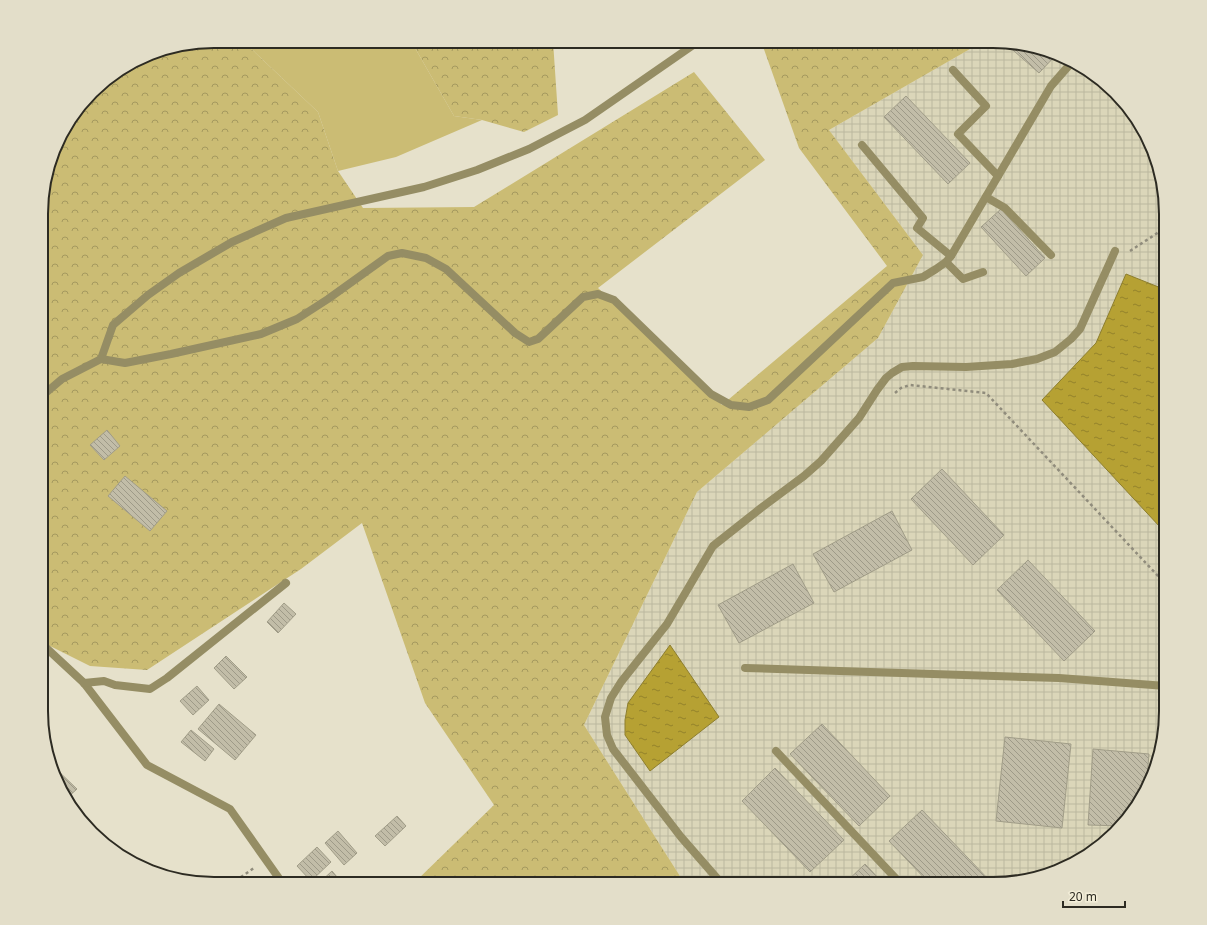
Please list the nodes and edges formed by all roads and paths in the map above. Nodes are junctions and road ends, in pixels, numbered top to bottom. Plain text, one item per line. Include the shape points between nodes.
1 (689, 48) edge
2 (1069, 66) edge
3 (953, 70) dead end
4 (862, 145) dead end
5 (998, 176) junction
6 (986, 197) junction
7 (1159, 232) edge
8 (1116, 251) joint
9 (1051, 255) dead end
10 (948, 259) junction
11 (983, 272) dead end
12 (101, 359) junction
13 (48, 391) edge
14 (892, 396) dead end
15 (1159, 577) edge
16 (286, 584) dead end
17 (48, 650) edge
18 (745, 668) dead end
19 (84, 683) junction
20 (1159, 685) edge
21 (776, 751) dead end
22 (267, 860) junction
23 (242, 877) edge
24 (278, 877) edge
25 (716, 877) edge
26 (894, 877) edge

1 - 12 street via 585,120 529,149 477,170 424,187 286,218 232,242 179,273 113,325
2 - 5 street via 1051,86
3 - 5 street via 986,106 958,134
4 - 10 street via 923,218 917,228
5 - 6 street
6 - 9 street via 1005,208
6 - 10 street
7 - 8 path via 1128,252
8 - 25 street via 1080,329 1055,352 1012,364 966,367 913,366 902,367 892,372 859,418 820,461 713,546 667,624 621,682 611,698 605,717 606,735 613,749 681,837
10 - 11 street via 963,279
10 - 12 street via 922,277 893,283 768,400 749,407 731,406 711,394 614,300 598,294 583,297 538,339 529,342 515,333 446,269 426,258 402,253 388,256 297,319 261,334 125,362
12 - 13 street via 62,379
14 - 15 path via 910,385 986,393
16 - 19 street via 168,678 150,689 115,685 104,681
17 - 19 street
18 - 20 street via 1059,678
19 - 22 street via 147,765 230,809
21 - 26 street
22 - 23 path
22 - 24 street

